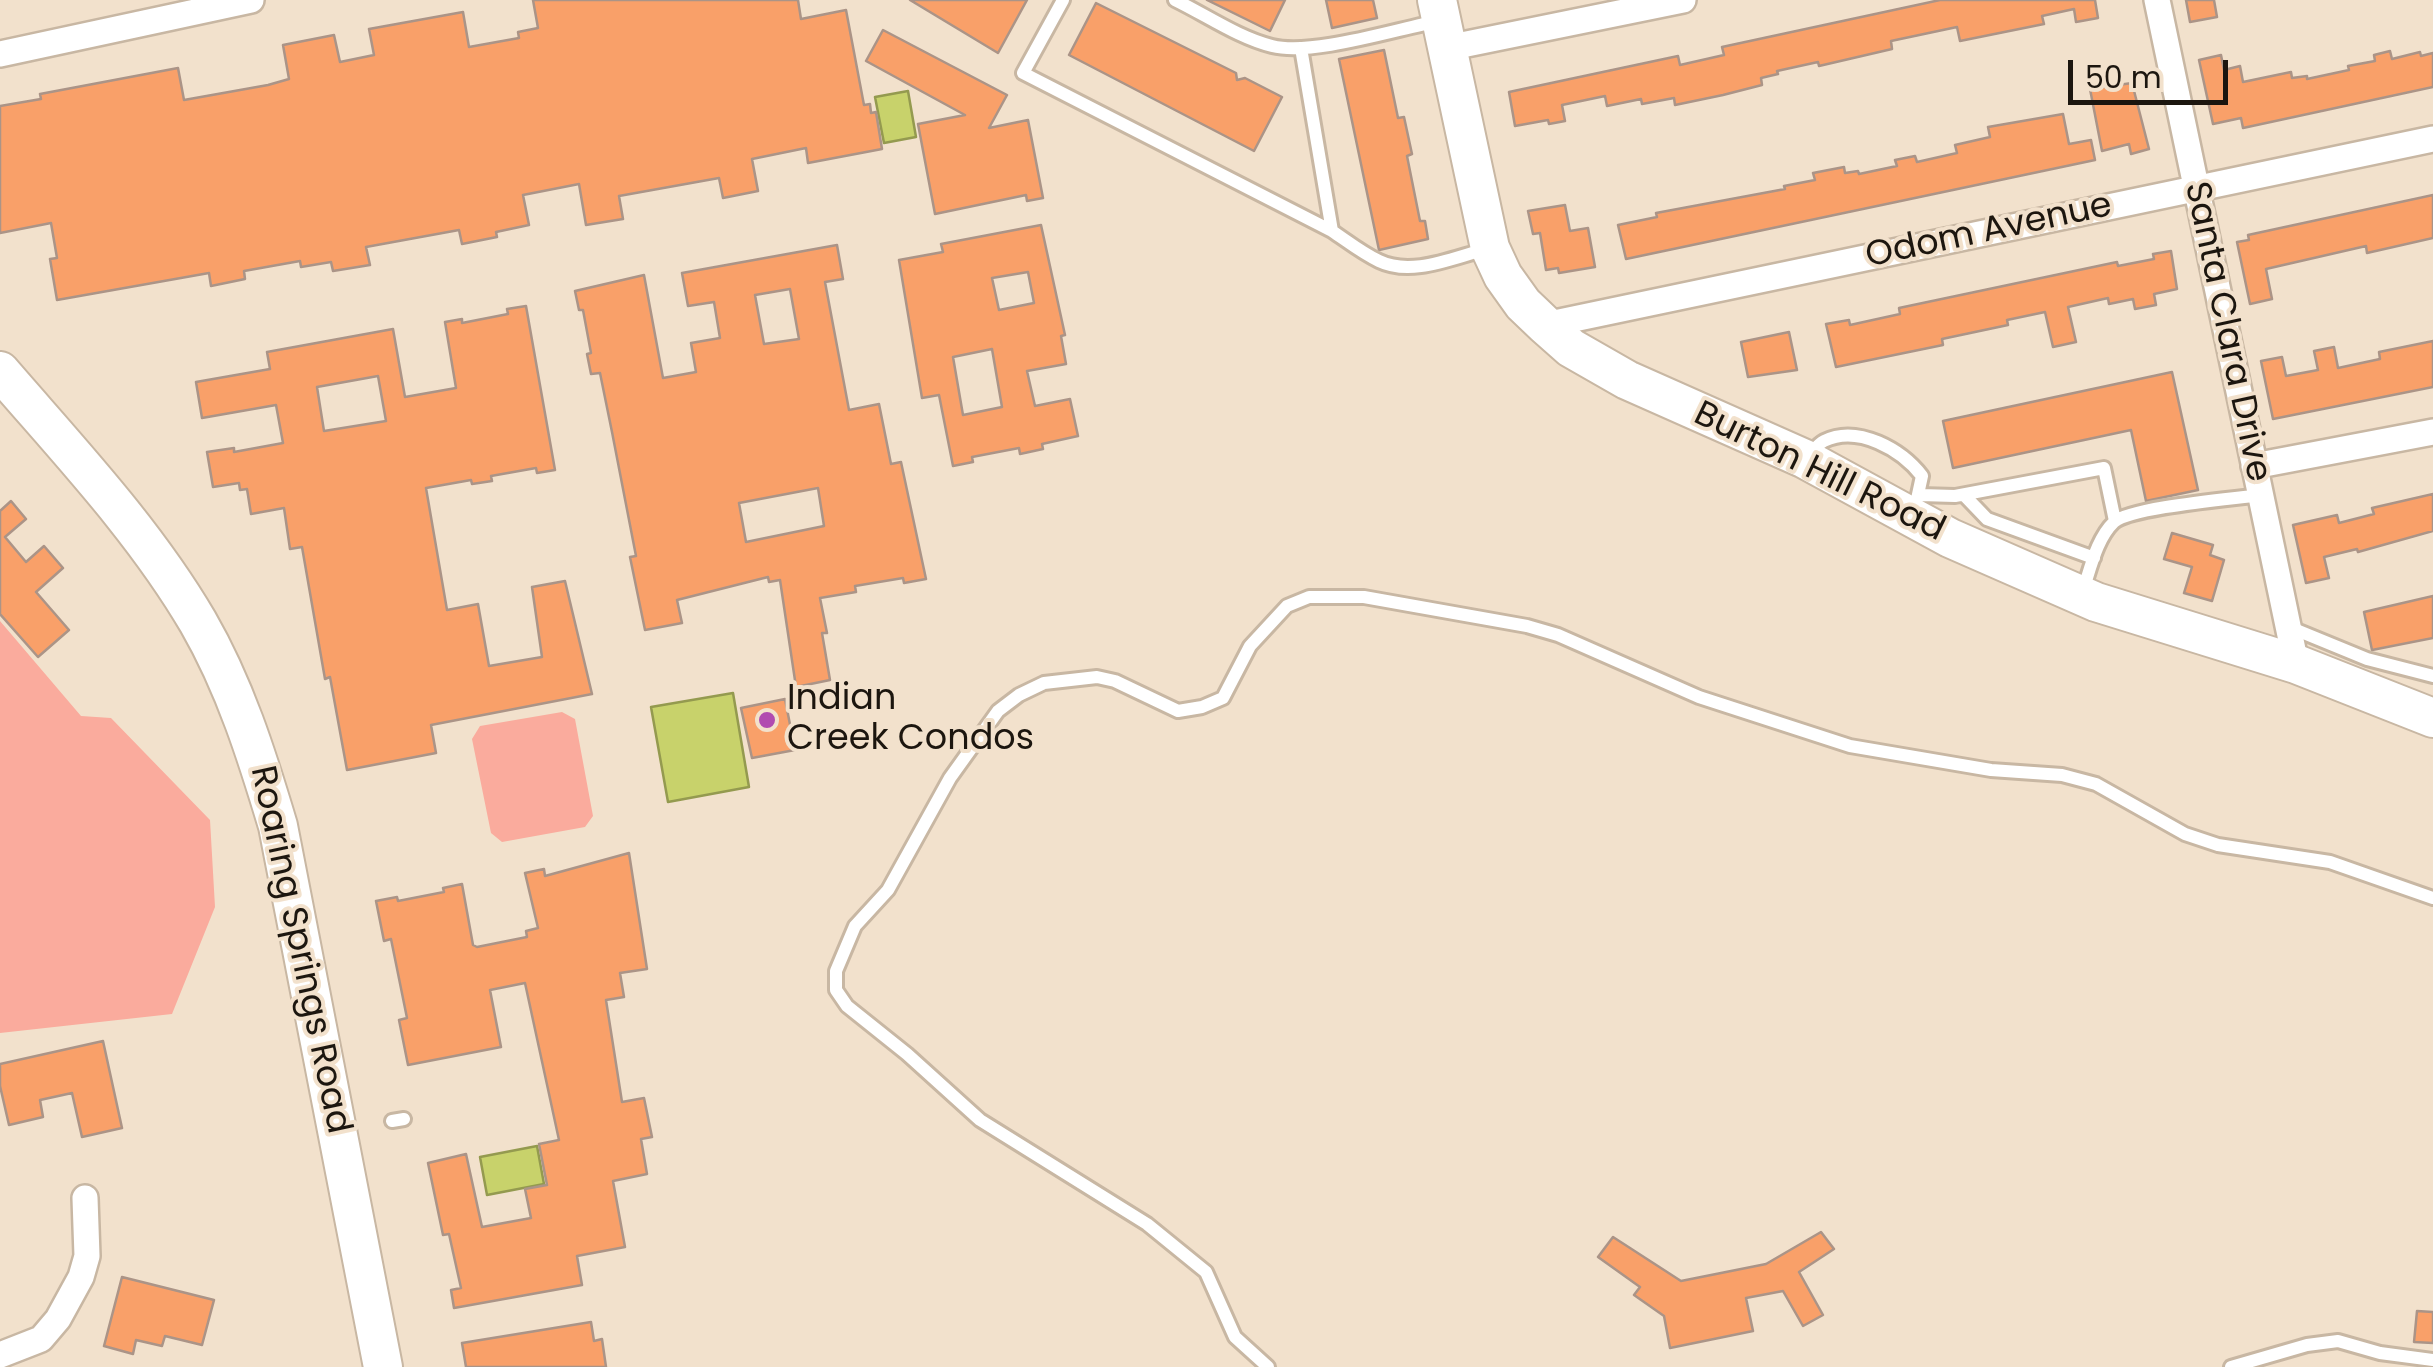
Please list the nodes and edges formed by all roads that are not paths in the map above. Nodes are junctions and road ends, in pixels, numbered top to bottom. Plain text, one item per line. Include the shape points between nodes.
1 (250, 0) edge
2 (1062, 0) edge
3 (1175, 0) edge
4 (1683, 0) edge
5 (2157, 0) edge
6 (1442, 23) edge
7 (1301, 48) junction
8 (0, 54) edge
9 (2433, 139) edge
10 (2196, 189) junction
11 (1332, 231) junction
12 (1490, 248) junction
13 (1545, 325) junction
14 (0, 370) edge
15 (2433, 432) edge
16 (1806, 459) junction
17 (2254, 466) junction
18 (1964, 494) junction
19 (2260, 495) junction
20 (1913, 504) junction
21 (2116, 521) junction
22 (2094, 558) junction
23 (2081, 596) junction
24 (2288, 626) junction
25 (2296, 664) junction
26 (2433, 676) edge
27 (2433, 718) edge
28 (2433, 898) edge
29 (85, 1198) dead end
30 (0, 1354) edge
31 (2433, 1360) edge
32 (383, 1367) edge
33 (1268, 1367) edge
34 (2231, 1367) edge

1 - 8 street
2 - 11 lane via 1024,72
3 - 7 lane via 1256,41
4 - 6 street
5 - 10 street, Santa Clara Drive
6 - 7 lane
6 - 12 street, Burton Hill Road
7 - 11 lane
9 - 10 street, Odom Avenue
10 - 13 street, Odom Avenue
10 - 17 street, Santa Clara Drive
11 - 12 lane via 1398,267
12 - 13 street, Burton Hill Road via 1503,276
13 - 16 street, Burton Hill Road via 1627,380
14 - 32 street, Roaring Springs Road via 160,565 232,688 278,826
15 - 17 street
16 - 20 street, Burton Hill Road
16 - 20 lane via 1823,441 1851,435 1892,448 1922,476
17 - 19 street, Santa Clara Drive
18 - 20 lane
18 - 21 lane via 2104,468
18 - 22 lane via 1987,519
19 - 21 lane
19 - 24 street, Santa Clara Drive
20 - 23 street, Burton Hill Road via 1950,538
21 - 22 lane
22 - 23 lane
23 - 25 street, Burton Hill Road
24 - 25 street, Santa Clara Drive
24 - 26 lane via 2367,660
25 - 27 street, Burton Hill Road
28 - 33 lane via 2330,862 2185,834 2096,784 1850,746 1699,697 1558,635 1364,597 1318,595 1287,606 1250,646 1223,698 1202,708 1178,711 1097,677 1033,687 998,711 950,778 888,890 854,926 836,990 980,1120 1148,1224 1198,1264 1234,1337
29 - 30 street via 81,1277 40,1339
31 - 34 lane via 2338,1341

